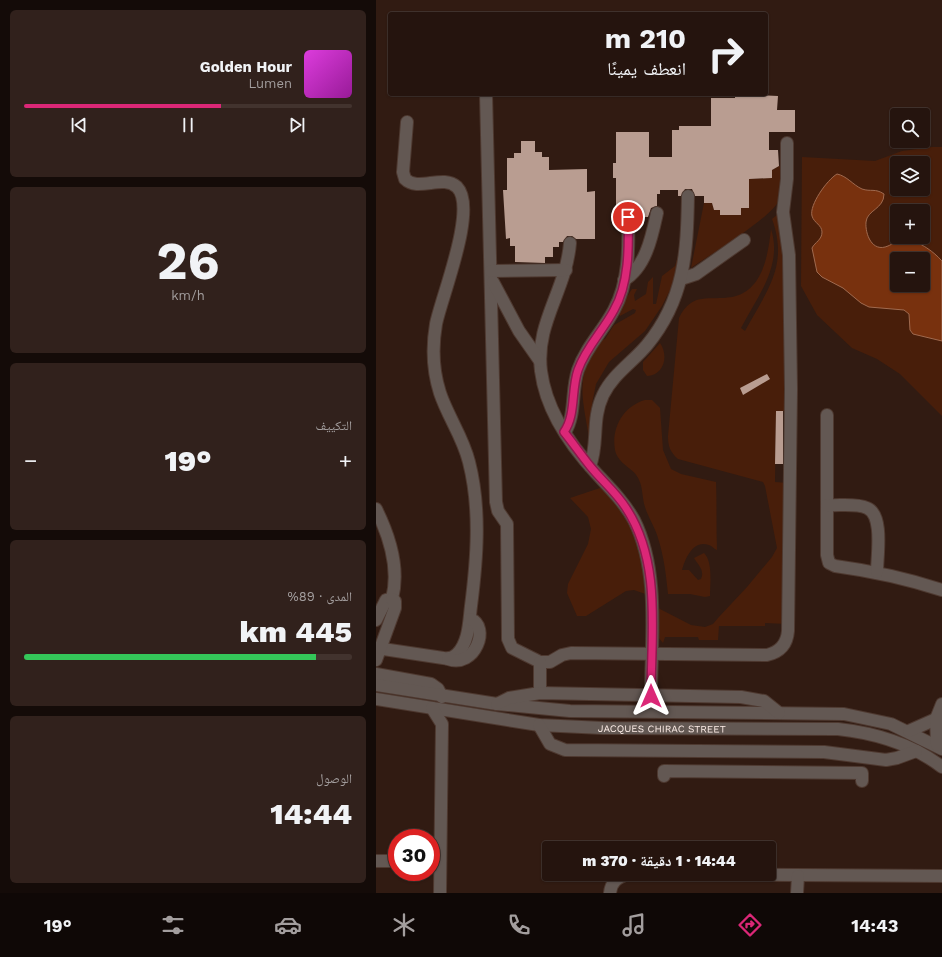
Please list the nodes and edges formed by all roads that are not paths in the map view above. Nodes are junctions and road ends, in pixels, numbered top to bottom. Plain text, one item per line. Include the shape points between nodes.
1 (486, 96) edge
2 (407, 122) dead end
3 (786, 143) dead end
4 (688, 196) dead end
5 (657, 213) dead end
6 (628, 217) dead end
7 (744, 240) dead end
8 (570, 243) dead end
9 (566, 270) junction
10 (491, 274) junction
11 (682, 279) junction
12 (624, 280) junction
13 (540, 361) junction
14 (827, 415) dead end
15 (564, 432) junction
16 (590, 466) junction
17 (828, 505) junction
18 (376, 509) edge
19 (877, 572) junction
20 (942, 590) edge
21 (392, 599) junction
22 (470, 619) junction
23 (376, 620) edge
24 (378, 649) edge
25 (460, 651) junction
26 (651, 653) junction
27 (447, 658) junction
28 (540, 662) junction
29 (376, 675) edge
30 (540, 693) junction
31 (651, 696) junction
32 (376, 699) edge
33 (497, 704) junction
34 (942, 704) edge
35 (432, 708) junction
36 (456, 711) junction
37 (780, 713) junction
38 (936, 720) junction
39 (442, 724) junction
40 (539, 725) junction
41 (908, 731) junction
42 (939, 747) edge
43 (916, 751) junction
44 (791, 752) junction
45 (942, 767) edge
46 (791, 772) junction
47 (664, 776) dead end
48 (862, 781) dead end
49 (437, 829) edge
50 (376, 861) edge
51 (388, 861) edge
52 (798, 876) junction
53 (942, 876) edge
54 (438, 881) edge
55 (440, 893) edge
56 (610, 893) edge
57 (797, 893) edge

1 - 10 street
2 - 22 street via 403,172 405,179 413,184 450,183 459,189 461,197 461,229 436,324 434,358 440,394 462,439 473,480 477,545
3 - 26 street via 787,179 783,212 788,255 791,389 788,637 778,651 767,655
4 - 11 street via 687,248
5 - 12 street via 650,241 639,265 633,274
6 - 12 street via 628,253
7 - 11 street via 696,274
8 - 9 street
9 - 10 street
9 - 13 street via 543,331
10 - 13 street via 518,331
10 - 28 street via 496,504 508,524 508,642 512,648
11 - 16 street via 670,310 655,335 614,378 604,394 596,418
12 - 15 street via 614,310 588,348 578,369 573,389 572,417
13 - 15 street via 546,395
14 - 17 street
15 - 16 street
16 - 26 street via 626,508 644,547 652,590
17 - 19 street via 827,554 830,563 834,566
17 - 19 street via 862,506 875,514 878,523
18 - 21 street via 387,533 394,558
19 - 20 street
21 - 23 street via 386,600
21 - 24 street via 395,601 394,608
22 - 25 street via 466,640
22 - 27 street via 477,624 479,630 478,642 472,654 461,661
24 - 25 street
24 - 27 street
25 - 27 street
26 - 28 street via 571,653 550,662
26 - 31 street
28 - 30 street
29 - 33 street, JACQUES CHIRAC STREET via 442,696
30 - 31 street
30 - 33 street via 509,698
31 - 37 street via 754,698 764,701
32 - 35 street, JACQUES CHIRAC STREET
33 - 37 street, JACQUES CHIRAC STREET via 570,711
34 - 38 street
35 - 36 street, JACQUES CHIRAC STREET
35 - 39 street
36 - 39 street
36 - 40 street, JACQUES CHIRAC STREET
37 - 41 street, JACQUES CHIRAC STREET via 844,714 878,720
38 - 41 street
38 - 42 street
39 - 49 street
40 - 43 street, JACQUES CHIRAC STREET via 597,728 838,729 883,737
40 - 44 street via 550,744 565,750
41 - 42 street, JACQUES CHIRAC STREET
43 - 44 street via 886,760 837,753
43 - 45 street, JACQUES CHIRAC STREET
44 - 46 street
46 - 47 street via 734,775 664,771
46 - 48 street via 862,773
50 - 51 street
52 - 53 street
52 - 56 street via 627,874 613,882
52 - 57 street
54 - 55 street

